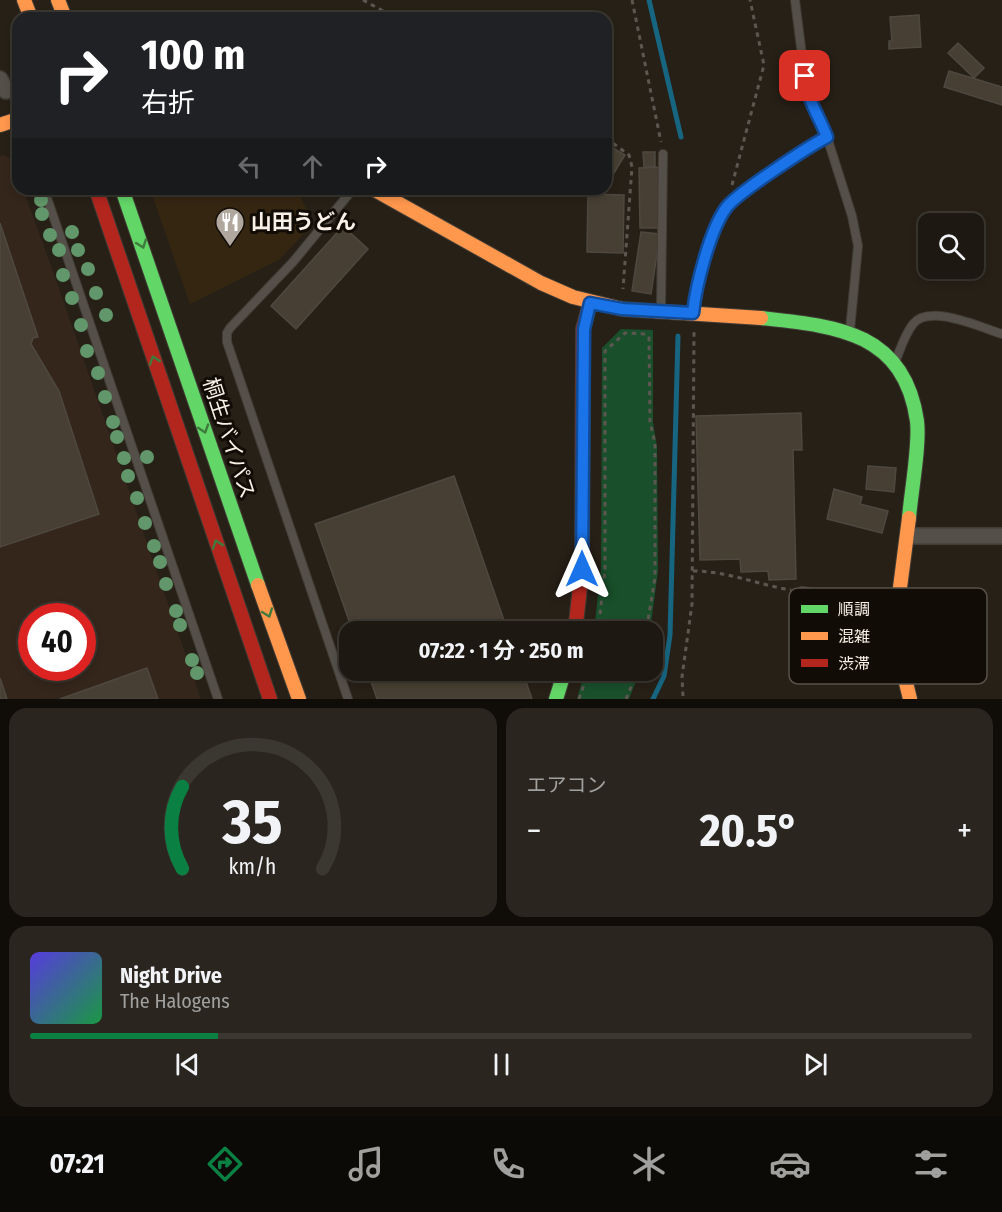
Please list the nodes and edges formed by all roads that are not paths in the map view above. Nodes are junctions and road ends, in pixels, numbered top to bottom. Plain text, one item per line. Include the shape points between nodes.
1 (795, 0) edge
2 (827, 137) junction
3 (663, 154) road end
4 (46, 195) edge
5 (98, 195) edge
6 (124, 195) edge
7 (348, 195) edge
8 (384, 195) edge
9 (590, 303) junction
10 (661, 311) junction
11 (693, 320) junction
12 (849, 331) junction
13 (1002, 334) edge
14 (894, 363) junction
15 (908, 536) junction
16 (1002, 536) edge
17 (900, 588) edge
18 (575, 621) edge
19 (562, 681) edge
20 (906, 684) edge
21 (218, 699) edge
22 (270, 699) edge
23 (299, 699) edge
24 (348, 699) edge
25 (556, 699) edge
26 (910, 699) edge

1 - 2 lane via 807,95
2 - 11 lane via 739,195 726,208 699,278
2 - 12 lane via 858,246
3 - 10 lane
4 - 21 lane
22 -> 5 main road
6 -> 23 main road, 桐生バイパス via 226,498
7 - 24 lane via 293,262 230,328 227,342
8 - 9 main road via 541,283
9 - 10 main road
9 - 18 main road via 584,329 582,569
10 - 11 main road
11 - 12 main road via 818,324
12 - 14 main road via 869,341
13 - 14 lane via 945,316 920,318 912,324
14 - 15 main road via 910,393 917,423
15 - 16 street
15 - 17 main road
19 - 25 main road
20 - 26 main road

